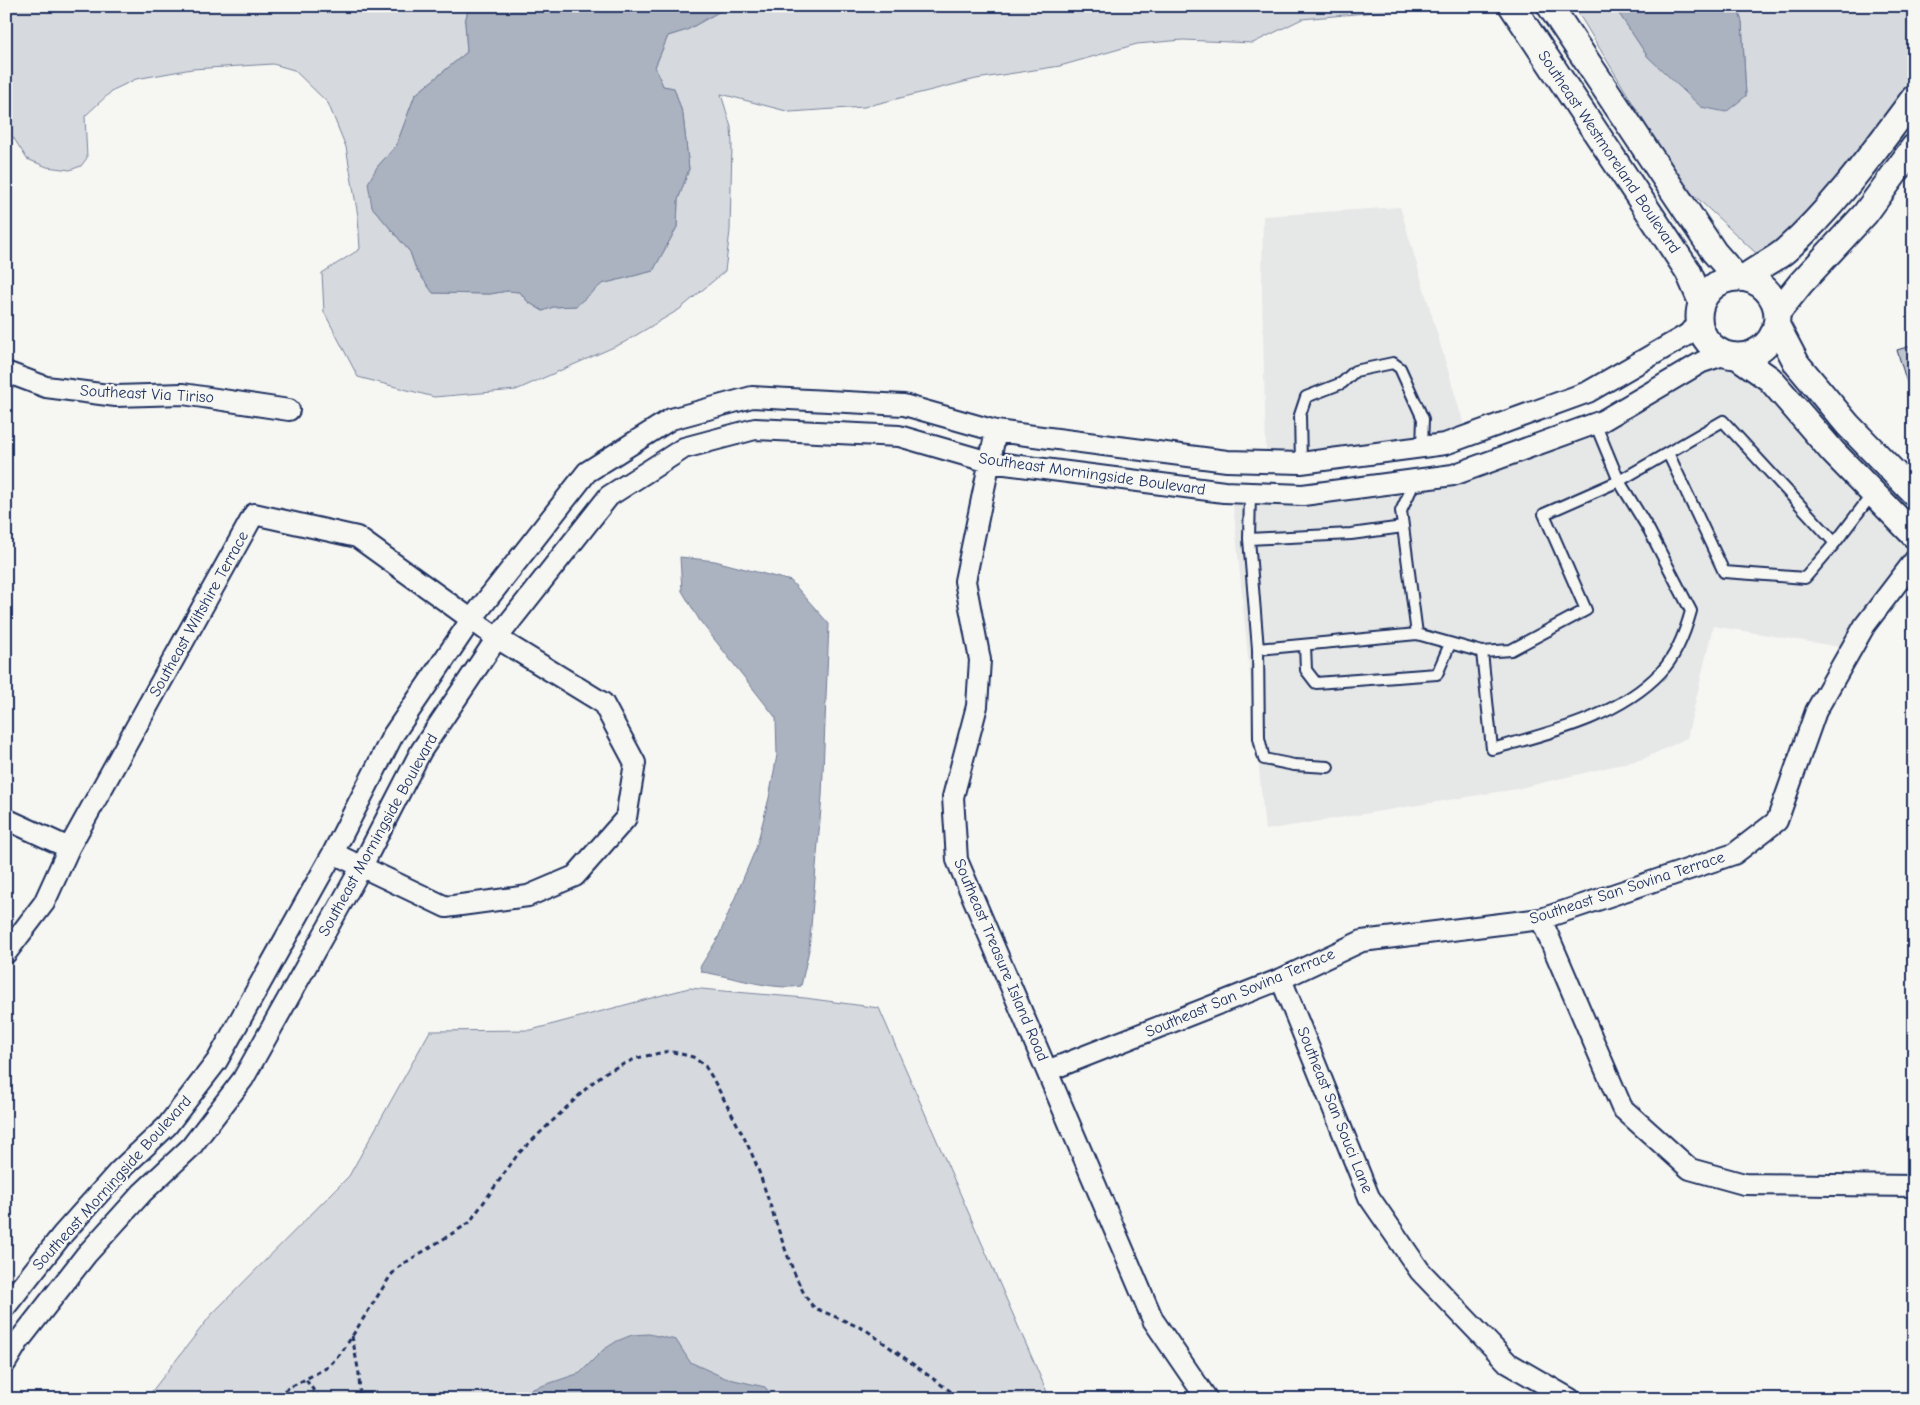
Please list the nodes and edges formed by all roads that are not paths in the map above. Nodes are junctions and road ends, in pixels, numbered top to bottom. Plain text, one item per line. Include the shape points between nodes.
1 (1512, 6) edge
2 (1550, 6) edge
3 (1914, 98) edge
4 (1914, 147) edge
5 (1741, 278) junction
6 (1700, 313) junction
7 (1777, 319) junction
8 (1731, 355) junction
9 (6, 372) edge
10 (1581, 395) junction
11 (752, 397) junction
12 (290, 410) dead end
13 (1595, 423) junction
14 (755, 429) junction
15 (996, 431) junction
16 (1422, 446) junction
17 (1668, 453) junction
18 (1254, 461) junction
19 (989, 462) junction
20 (1301, 463) junction
21 (1416, 479) junction
22 (1619, 481) junction
23 (1250, 493) junction
24 (1873, 493) junction
25 (1914, 493) edge
26 (1403, 527) junction
27 (1914, 535) edge
28 (1249, 539) junction
29 (1835, 543) junction
30 (1914, 561) edge
31 (471, 620) junction
32 (1416, 634) junction
33 (497, 638) junction
34 (1450, 644) junction
35 (1305, 645) junction
36 (1258, 649) junction
37 (1482, 652) junction
38 (1328, 767) dead end
39 (6, 819) edge
40 (69, 848) junction
41 (333, 853) junction
42 (361, 868) junction
43 (1542, 919) junction
44 (6, 954) edge
45 (1281, 979) junction
46 (216, 1061) junction
47 (1047, 1071) junction
48 (243, 1079) junction
49 (1914, 1186) edge
50 (62, 1235) junction
51 (86, 1255) junction
52 (6, 1306) edge
53 (6, 1362) edge
54 (1207, 1399) edge
55 (1570, 1399) edge

1 - 6 street, Southeast Westmoreland Boulevard via 1688,271
2 - 5 street, Southeast Westmoreland Boulevard via 1714,252
3 - 5 street via 1844,188 1784,252
4 - 7 street via 1865,214 1801,282
5 - 6 street via 1721,281 1711,287
5 - 7 street via 1764,288 1771,296
6 - 8 street via 1710,345
6 - 10 street, Southeast Morningside Boulevard via 1685,336
7 - 8 street via 1774,332 1762,347 1755,352
7 - 25 street via 1797,364 1848,425
8 - 13 street, Southeast Morningside Boulevard via 1702,362
8 - 24 street via 1770,379
9 - 12 street, Southeast Via Tiriso via 55,388 116,396 183,394
10 - 13 street
10 - 16 street, Southeast Morningside Boulevard via 1445,444
11 - 14 street
11 - 15 street, Southeast Morningside Boulevard via 904,405
11 - 31 street, Southeast Morningside Boulevard via 671,419 587,472
13 - 21 street, Southeast Morningside Boulevard via 1453,475
13 - 22 lane
14 - 19 street, Southeast Morningside Boulevard via 898,436
14 - 33 street, Southeast Morningside Boulevard via 684,448 609,496
15 - 18 street, Southeast Morningside Boulevard
15 - 19 street, Southeast Treasure Island Road
16 - 20 street, Southeast Morningside Boulevard
16 - 20 lane via 1423,419 1400,368 1393,363 1355,371 1342,383 1306,396 1300,415
16 - 21 street
17 - 22 lane
17 - 29 lane via 1723,421
17 - 29 lane via 1724,572 1805,578
18 - 20 street, Southeast Morningside Boulevard
18 - 23 street
19 - 23 street, Southeast Morningside Boulevard
19 - 47 street, Southeast Treasure Island Road via 965,581 980,660 977,706 953,797 957,860
21 - 23 street, Southeast Morningside Boulevard via 1303,495
21 - 26 lane via 1401,511
22 - 37 lane via 1544,514 1586,610 1511,650
22 - 37 lane via 1649,530 1691,611 1682,639 1661,672 1630,696 1578,724 1492,749
23 - 28 lane
24 - 27 street
24 - 29 lane
26 - 28 lane via 1351,534
26 - 32 lane
28 - 36 lane
30 - 43 street, Southeast San Sovina Terrace via 1865,625 1816,711 1777,821 1734,854
31 - 33 street, Southeast Wiltshire Terrace
31 - 40 street, Southeast Wiltshire Terrace via 358,537 254,514
31 - 41 street, Southeast Morningside Boulevard via 393,735
32 - 34 lane
32 - 35 lane
33 - 42 street, Southeast Morningside Boulevard via 421,751
33 - 42 street, Southeast Wiltshire Terrace via 603,703 635,763 626,818 576,876 528,896 446,907
34 - 35 lane via 1437,674 1316,683 1306,670
34 - 37 lane
35 - 36 lane
36 - 38 lane via 1259,738 1264,759
39 - 40 street
40 - 44 street, Southeast Wiltshire Terrace via 44,903
41 - 42 street, Southeast Wiltshire Terrace
41 - 46 street, Southeast Morningside Boulevard
42 - 48 street, Southeast Morningside Boulevard
43 - 45 street, Southeast San Sovina Terrace via 1362,941
43 - 49 street via 1622,1108 1690,1169 1744,1184
45 - 47 street, Southeast San Sovina Terrace
45 - 55 street, Southeast San Souci Lane via 1369,1197 1386,1222 1420,1271 1508,1363
46 - 48 street
46 - 50 street, Southeast Morningside Boulevard via 167,1126 119,1171
47 - 54 street, Southeast Treasure Island Road via 1153,1320
48 - 51 street, Southeast Morningside Boulevard via 191,1147 142,1193
50 - 51 street
50 - 52 street, Southeast Morningside Boulevard
51 - 53 street, Southeast Morningside Boulevard

